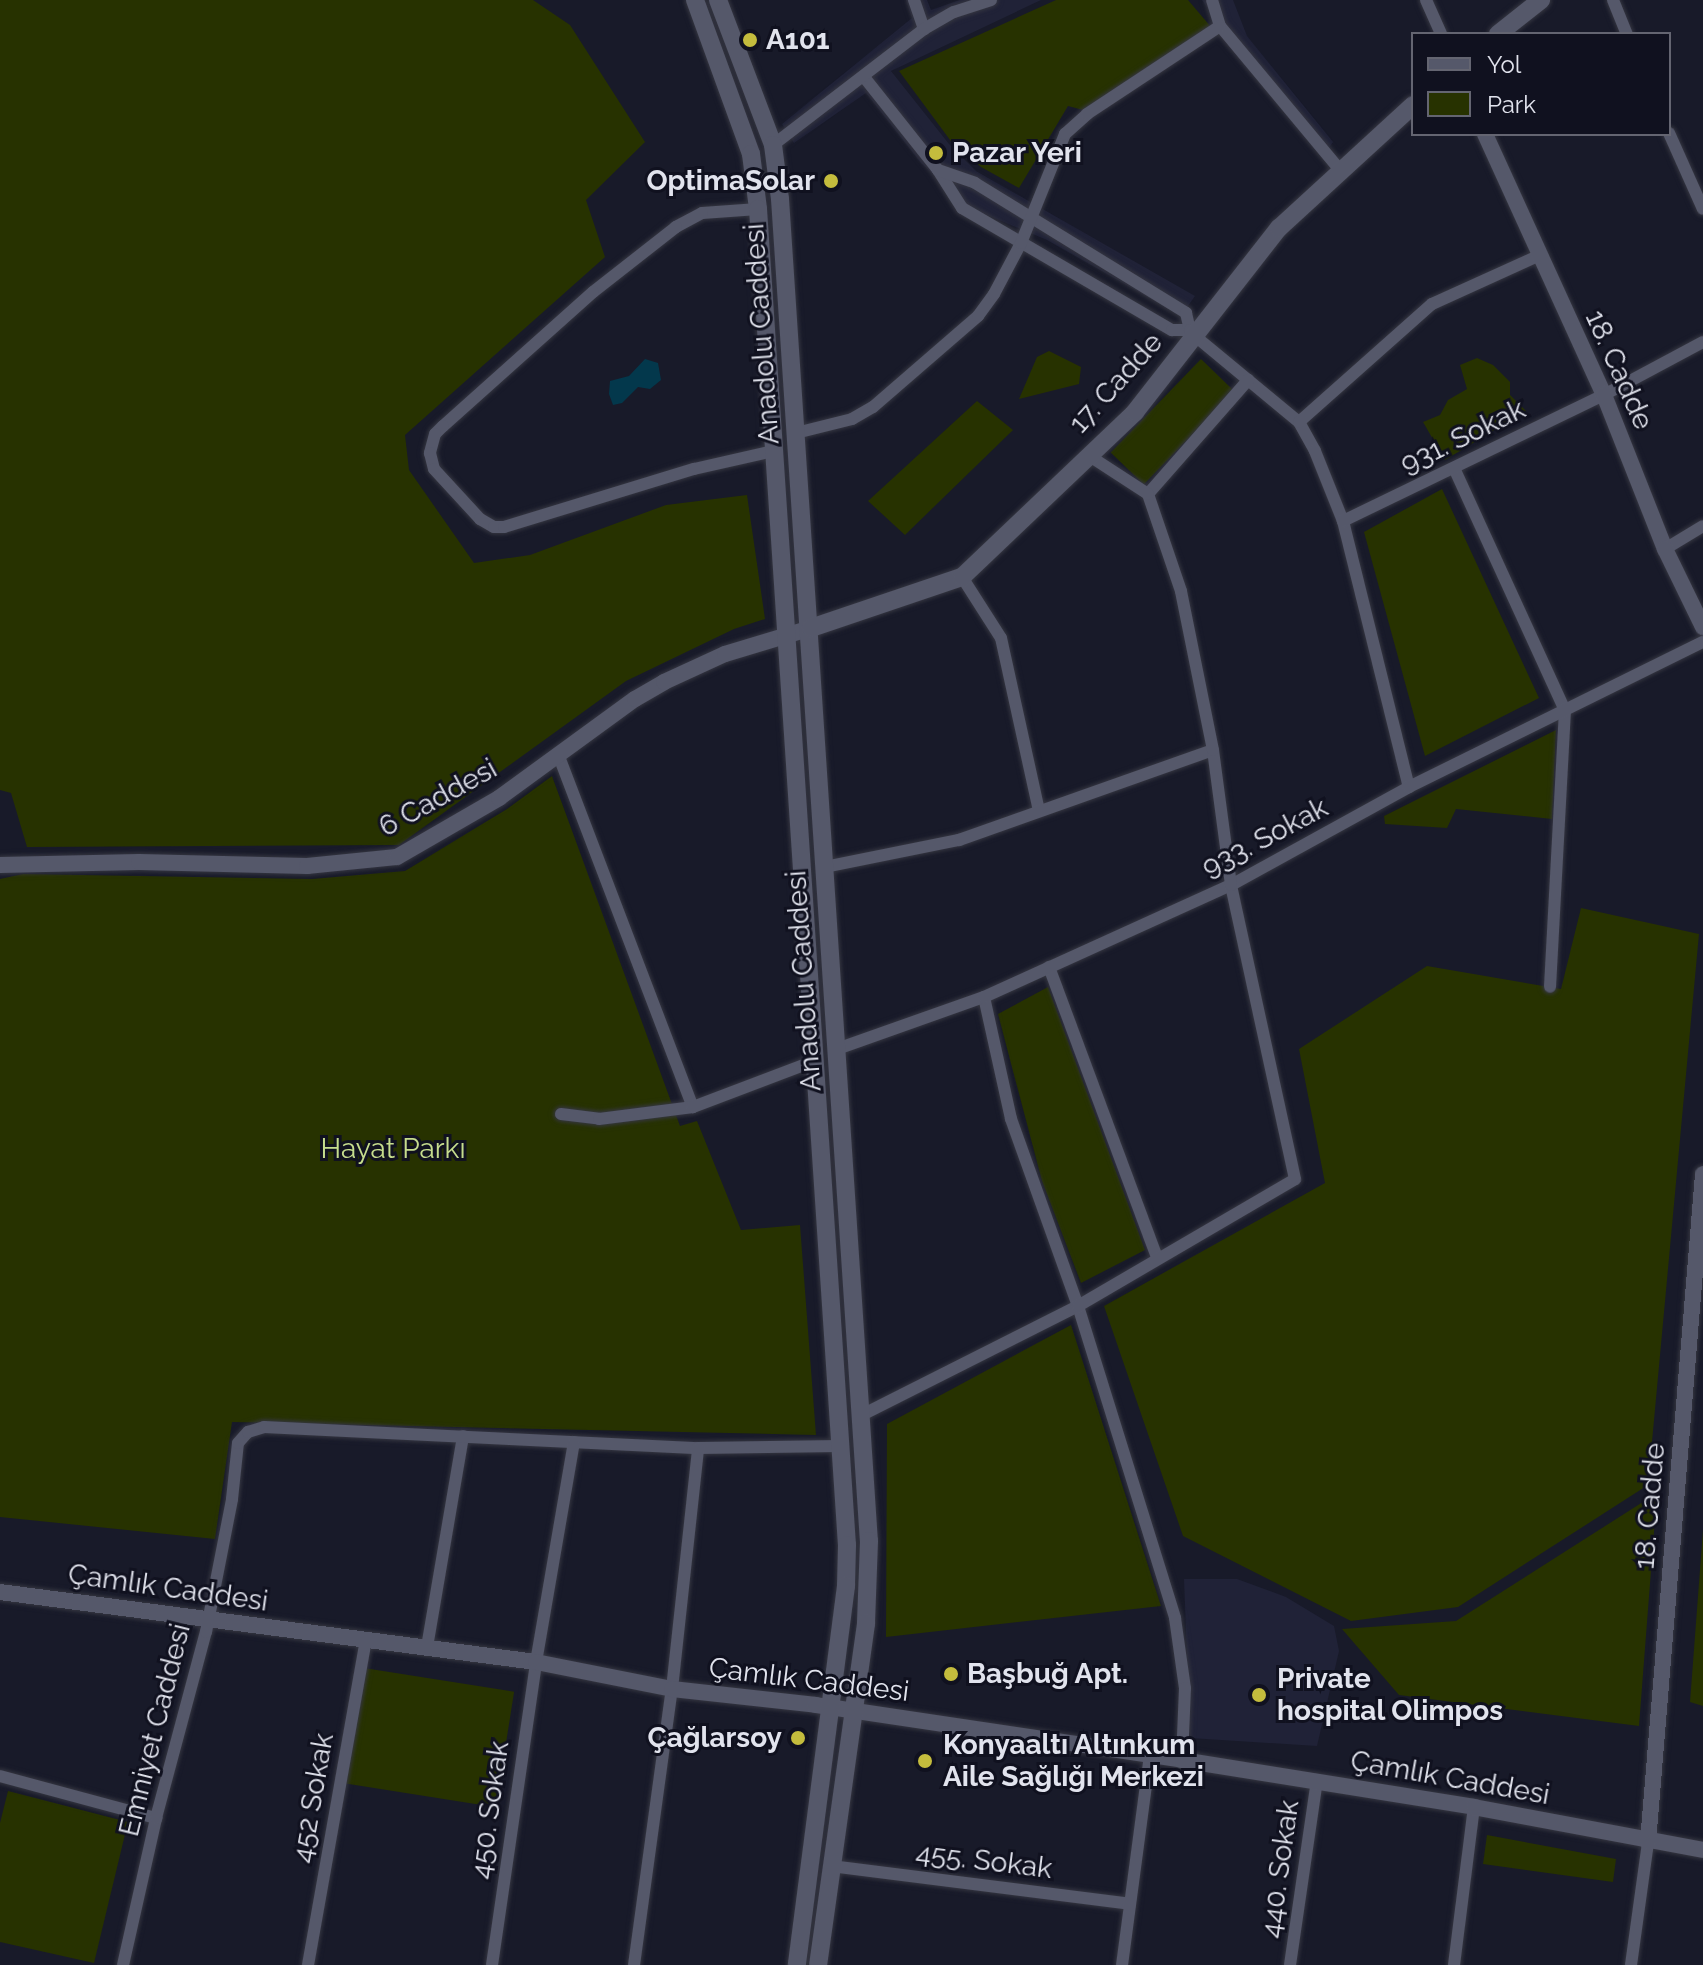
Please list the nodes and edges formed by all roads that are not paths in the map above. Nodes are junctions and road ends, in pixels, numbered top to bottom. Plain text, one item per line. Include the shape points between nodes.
1 (695, 0) edge
2 (718, 0) edge
3 (914, 0) edge
4 (991, 0) edge
5 (1212, 0) edge
6 (1426, 0) edge
7 (1541, 0) edge
8 (1613, 0) edge
9 (1220, 26) junction
10 (924, 29) junction
11 (1440, 32) edge
12 (1501, 32) edge
13 (1626, 32) edge
14 (864, 77) junction
15 (1411, 107) edge
16 (1486, 136) edge
17 (1670, 136) edge
18 (773, 145) junction
19 (1339, 169) junction
20 (938, 170) junction
21 (758, 209) junction
22 (1703, 209) edge
23 (1032, 219) junction
24 (1021, 243) junction
25 (1538, 256) junction
26 (1192, 333) junction
27 (1703, 342) edge
28 (1248, 380) junction
29 (1604, 395) junction
30 (1299, 422) junction
31 (796, 433) junction
32 (774, 451) junction
33 (1088, 455) junction
34 (1454, 468) junction
35 (1148, 494) junction
36 (1343, 521) junction
37 (1703, 526) edge
38 (1665, 549) junction
39 (962, 577) junction
40 (1703, 627) edge
41 (811, 628) junction
42 (786, 635) junction
43 (1703, 642) edge
44 (1565, 710) junction
45 (1213, 750) junction
46 (558, 754) junction
47 (1409, 787) junction
48 (1039, 811) junction
49 (0, 865) edge
50 (825, 867) junction
51 (1231, 885) junction
52 (1049, 967) junction
53 (1550, 987) dead end
54 (984, 997) junction
55 (837, 1049) junction
56 (814, 1061) junction
57 (693, 1107) junction
58 (561, 1114) dead end
59 (1703, 1174) edge
60 (1157, 1257) junction
61 (1078, 1306) junction
62 (860, 1416) junction
63 (463, 1436) junction
64 (574, 1442) junction
65 (840, 1446) junction
66 (698, 1448) junction
67 (0, 1592) edge
68 (208, 1620) junction
69 (366, 1640) junction
70 (427, 1647) junction
71 (536, 1662) junction
72 (672, 1689) junction
73 (831, 1707) junction
74 (851, 1711) junction
75 (1150, 1755) junction
76 (1182, 1760) junction
77 (0, 1776) edge
78 (1317, 1780) junction
79 (1474, 1807) junction
80 (156, 1818) junction
81 (1648, 1842) junction
82 (1703, 1850) edge
83 (831, 1866) junction
84 (1130, 1904) junction
85 (123, 1965) edge
86 (308, 1965) edge
87 (492, 1965) edge
88 (634, 1965) edge
89 (797, 1965) edge
90 (818, 1965) edge
91 (1122, 1965) edge
92 (1290, 1965) edge
93 (1454, 1965) edge
94 (1631, 1965) edge

1 - 21 main road, Anadolu Caddesi via 751,154
2 - 18 main road, Anadolu Caddesi
3 - 10 street
4 - 10 street
5 - 9 street
6 - 11 street
7 - 12 main road
8 - 13 street
9 - 19 street
9 - 23 street via 1071,126 1060,141
10 - 14 street
14 - 18 street
14 - 20 street
15 - 19 main road, 17. Cadde
16 - 25 street, 18. Cadde
17 - 22 street
18 - 31 main road, Anadolu Caddesi
19 - 26 main road, 17. Cadde via 1279,228
20 - 23 street via 975,183
20 - 24 street via 962,208
21 - 32 main road, Anadolu Caddesi
21 - 32 street via 702,213 676,227 593,292 443,426 430,453 434,469 480,519 504,527 694,469
23 - 24 street
23 - 26 street via 1186,313
24 - 26 street via 1172,330
24 - 31 street via 987,306 885,398 852,419
25 - 29 street, 18. Cadde
25 - 30 street via 1432,304
26 - 28 street
26 - 33 main road, 17. Cadde via 1135,412
27 - 29 street, 931. Sokak
28 - 30 street
28 - 35 street
29 - 34 street, 931. Sokak
29 - 38 street, 18. Cadde
30 - 36 street
31 - 41 main road, Anadolu Caddesi
32 - 42 main road, Anadolu Caddesi
33 - 35 street
33 - 39 main road, 17. Cadde
34 - 36 street, 931. Sokak
34 - 44 street
35 - 45 street via 1181,591
36 - 47 street
37 - 38 street
38 - 40 street, 18. Cadde
39 - 41 main road, 17. Cadde
39 - 48 street via 1001,638
41 - 42 street, 6 Caddesi
41 - 50 main road, Anadolu Caddesi
42 - 46 street, 6 Caddesi via 725,654 664,682
42 - 56 main road, Anadolu Caddesi
43 - 44 street, 933. Sokak
44 - 47 street, 933. Sokak
44 - 53 street
45 - 48 street
45 - 51 street
46 - 49 street, 6 Caddesi via 499,798 397,857 307,866
46 - 57 street
47 - 51 street, 933. Sokak
48 - 50 street via 959,840
50 - 55 main road, Anadolu Caddesi
51 - 52 street, 933. Sokak
51 - 60 street via 1295,1179
52 - 54 street, 933. Sokak
52 - 60 street
54 - 55 street, 933. Sokak
54 - 61 street via 1011,1119
55 - 62 main road, Anadolu Caddesi
56 - 57 street
56 - 65 main road, Anadolu Caddesi
57 - 58 street via 599,1119
59 - 81 street, 18. Cadde
60 - 61 street
61 - 62 street
61 - 76 street via 1175,1618 1185,1688
62 - 74 main road, Anadolu Caddesi via 870,1581
63 - 64 street
63 - 68 street, Emniyet Caddesi via 264,1427 248,1432 238,1443
63 - 70 street
64 - 66 street
64 - 71 street, 450. Sokak
65 - 66 street
65 - 73 main road, Anadolu Caddesi via 846,1586
66 - 72 street
67 - 68 street, Çamlık Caddesi
68 - 69 street, Çamlık Caddesi
68 - 80 street, Emniyet Caddesi
69 - 70 street, Çamlık Caddesi
69 - 86 street, 452 Sokak
70 - 71 street, Çamlık Caddesi
71 - 72 street, Çamlık Caddesi
71 - 87 street, 450. Sokak
72 - 73 street, Çamlık Caddesi
72 - 88 street
73 - 74 street, Çamlık Caddesi
73 - 89 main road, Anadolu Caddesi
74 - 75 street, Çamlık Caddesi
74 - 83 main road, Anadolu Caddesi
75 - 76 street, Çamlık Caddesi
75 - 84 street
76 - 78 street, Çamlık Caddesi
77 - 80 street
78 - 79 street, Çamlık Caddesi
78 - 92 street, 440. Sokak
79 - 81 street, Çamlık Caddesi
79 - 93 street
80 - 85 street, Emniyet Caddesi
81 - 82 street, Çamlık Caddesi
81 - 94 street
83 - 84 street, 455. Sokak
83 - 90 main road, Anadolu Caddesi
84 - 91 street

